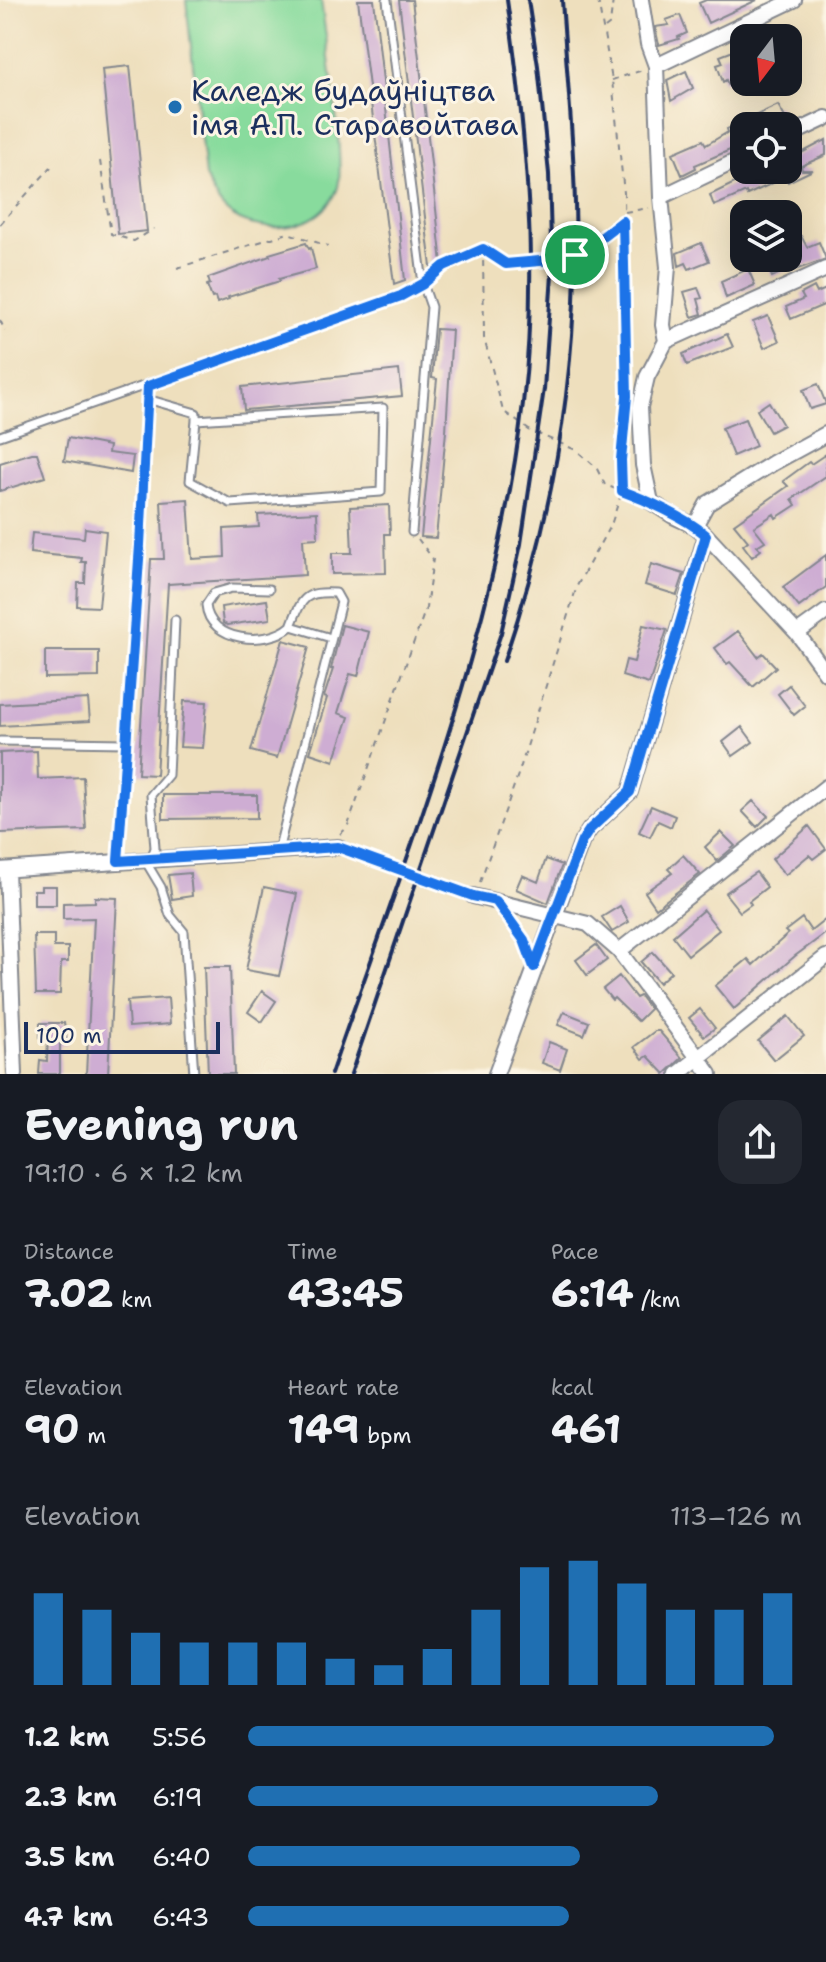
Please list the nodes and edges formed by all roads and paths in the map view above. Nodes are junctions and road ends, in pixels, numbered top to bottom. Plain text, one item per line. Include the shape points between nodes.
1 (387, 0) edge
2 (598, 0) edge
3 (613, 0) edge
4 (641, 0) edge
5 (794, 0) edge
6 (603, 30) junction
7 (656, 66) junction
8 (612, 80) junction
9 (826, 118) edge
10 (802, 129) edge
11 (100, 161) dead end
12 (730, 164) edge
13 (51, 167) dead end
14 (661, 197) junction
15 (625, 212) junction
16 (623, 221) junction
17 (0, 224) edge
18 (154, 229) dead end
19 (328, 246) dead end
20 (483, 249) junction
21 (177, 268) dead end
22 (826, 269) edge
23 (423, 284) junction
24 (0, 320) edge
25 (5, 331) dead end
26 (666, 341) junction
27 (148, 386) junction
28 (147, 399) junction
29 (196, 420) junction
30 (826, 434) edge
31 (0, 436) edge
32 (622, 491) junction
33 (651, 502) junction
34 (701, 530) junction
35 (412, 532) joint
36 (269, 589) dead end
37 (826, 612) edge
38 (175, 620) dead end
39 (291, 626) junction
40 (797, 633) junction
41 (331, 638) junction
42 (826, 673) edge
43 (0, 741) edge
44 (125, 743) junction
45 (826, 787) edge
46 (337, 843) junction
47 (278, 851) junction
48 (148, 860) junction
49 (118, 861) junction
50 (3, 870) edge
51 (475, 896) junction
52 (496, 901) junction
53 (555, 915) junction
54 (619, 951) junction
55 (826, 957) edge
56 (534, 967) junction
57 (698, 1059) junction
58 (15, 1074) edge
59 (194, 1074) edge
60 (496, 1074) edge
61 (678, 1074) edge
62 (710, 1074) edge

1 - 23 lane
2 - 6 path
3 - 6 path via 610,24
4 - 7 street
5 - 7 street
6 - 8 path
7 - 8 path
7 - 14 street
8 - 15 path
9 - 10 street
11 - 18 path via 111,234 134,241
12 - 14 street
13 - 17 path
14 - 15 path via 653,207
14 - 26 street via 668,267
15 - 16 path
16 - 20 path via 583,252 551,260 506,264
16 - 32 path via 627,396
19 - 21 path via 288,233
20 - 23 path via 444,266
20 - 32 path via 484,338 503,411 529,430 576,450 596,467 605,485
22 - 26 street
23 - 27 lane
23 - 35 lane via 431,307
24 - 25 path
26 - 33 street via 647,377 640,407
27 - 28 lane
27 - 31 lane
28 - 29 lane via 196,413
28 - 44 lane
29 - 29 lane via 190,481 230,503 381,492 383,408
30 - 34 street via 707,504
32 - 33 path
32 - 51 path via 612,522 577,586
33 - 34 street
34 - 40 street
34 - 53 street via 630,792 582,841
35 - 46 path via 433,559 426,608 347,828
36 - 39 lane via 214,593 206,605 207,616 228,634 273,636
37 - 40 street
38 - 48 lane via 168,775 151,795 155,848
39 - 41 lane
39 - 41 lane via 307,595 336,593 341,602
40 - 42 street
41 - 47 lane
43 - 44 lane
44 - 49 lane
45 - 54 street
46 - 47 street
46 - 51 path, bridge
47 - 48 street
48 - 49 street
48 - 59 lane via 170,915 184,932
49 - 50 street
50 - 58 street
51 - 52 street
52 - 53 street
52 - 56 path via 524,940
53 - 54 street via 588,924
53 - 56 street
54 - 57 street
55 - 57 street
56 - 60 street
57 - 61 street
57 - 62 street

